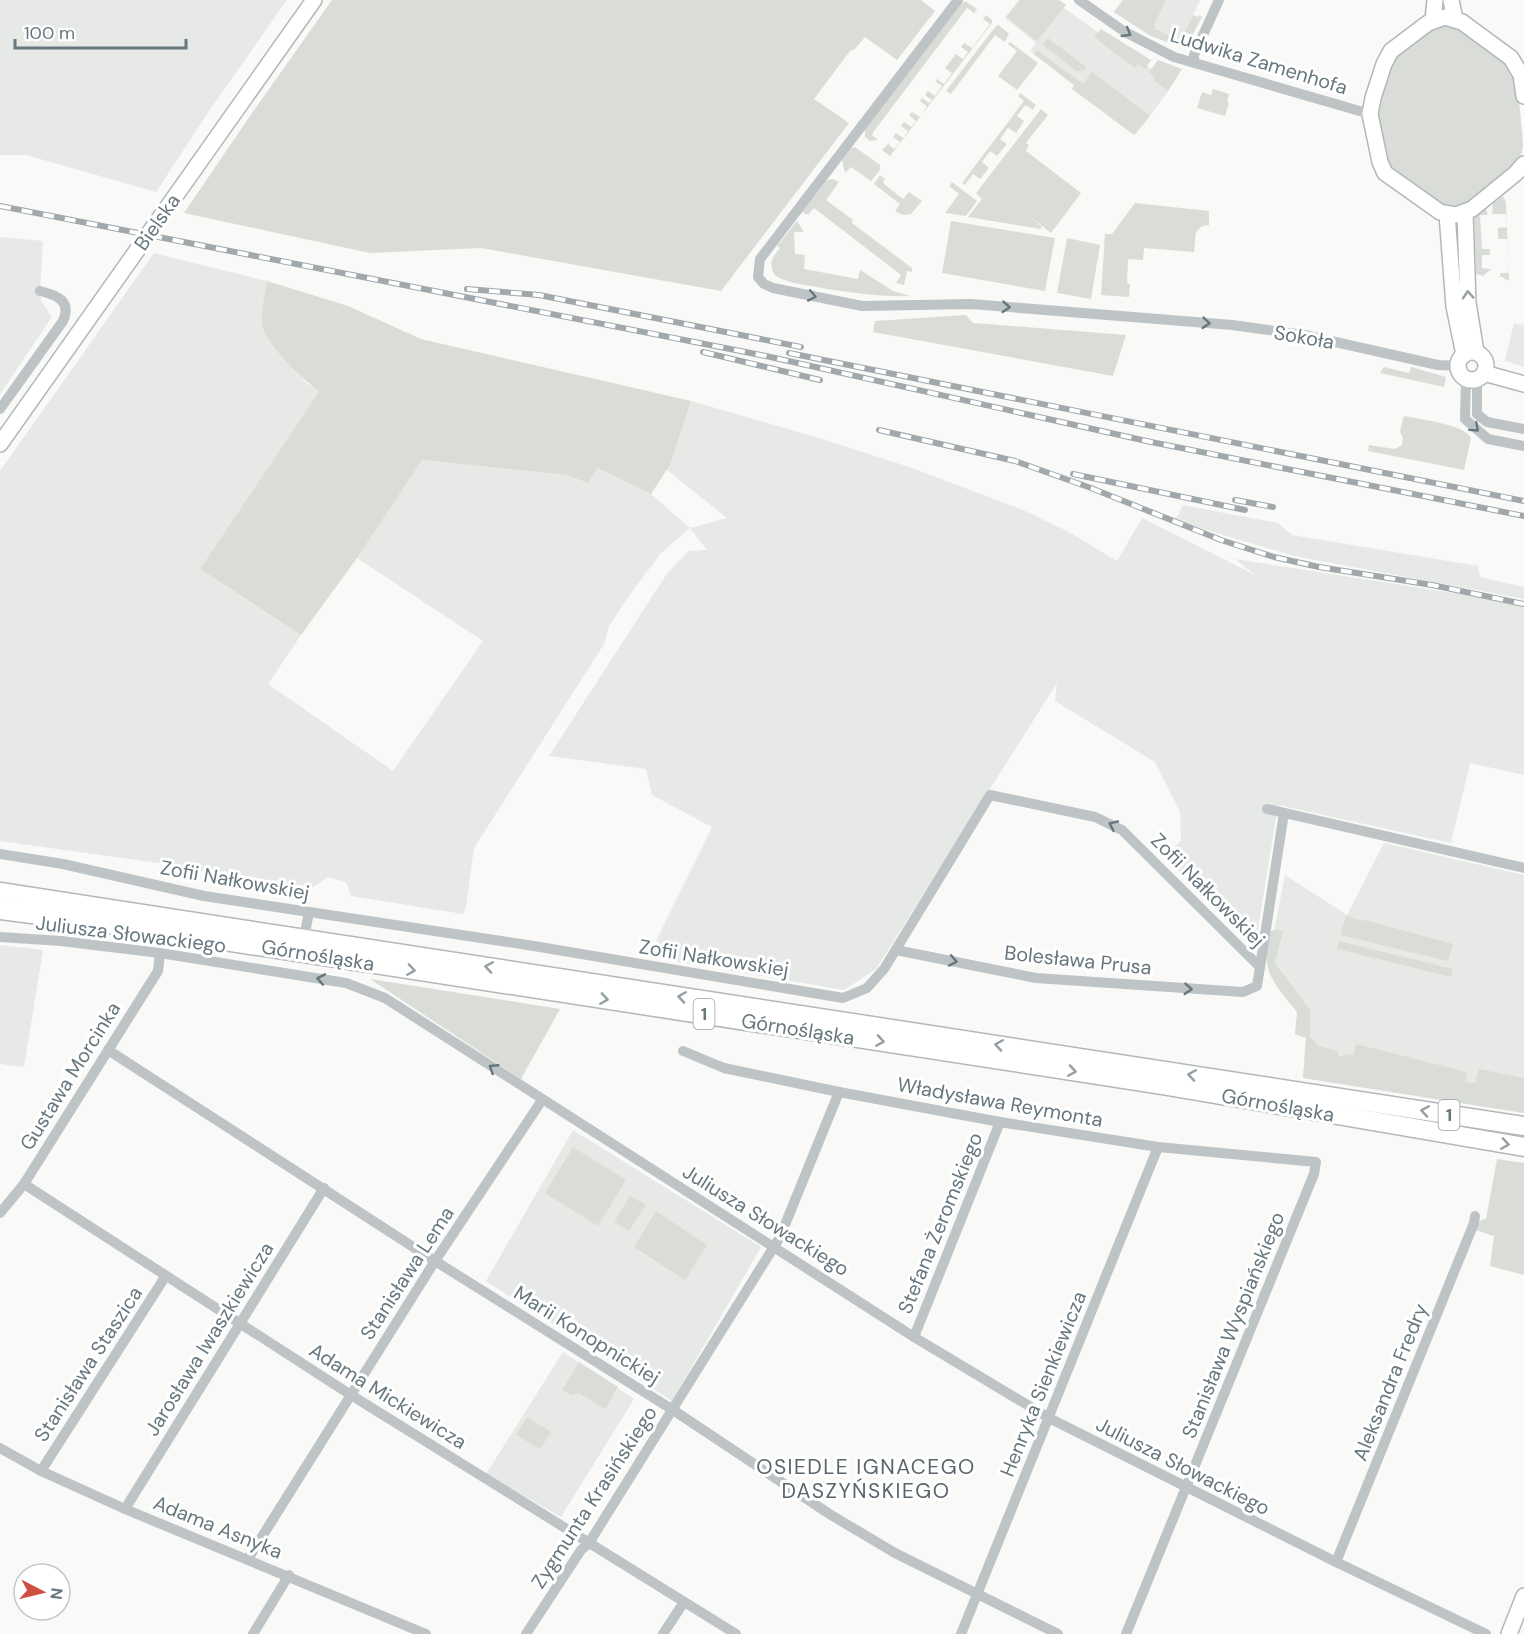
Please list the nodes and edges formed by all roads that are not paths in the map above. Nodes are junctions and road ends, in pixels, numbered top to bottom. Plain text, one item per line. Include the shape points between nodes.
1 (314, 0) edge
2 (958, 0) edge
3 (1079, 0) edge
4 (1219, 0) edge
5 (1435, 0) edge
6 (1451, 0) edge
7 (1455, 18) junction
8 (1433, 20) junction
9 (1194, 62) junction
10 (1524, 96) edge
11 (1370, 114) junction
12 (1524, 164) edge
13 (1465, 213) junction
14 (1447, 214) junction
15 (40, 291) dead end
16 (1471, 367) junction
17 (1524, 384) edge
18 (0, 409) edge
19 (1524, 429) edge
20 (0, 444) edge
21 (1524, 446) edge
22 (1267, 809) dead end
23 (1284, 813) junction
24 (0, 854) edge
25 (1524, 868) edge
26 (0, 892) edge
27 (0, 910) edge
28 (309, 912) junction
29 (0, 937) edge
30 (304, 939) junction
31 (896, 950) junction
32 (160, 953) junction
33 (1260, 967) junction
34 (108, 1050) junction
35 (683, 1051) dead end
36 (839, 1092) junction
37 (542, 1100) junction
38 (1000, 1122) junction
39 (1524, 1126) edge
40 (1158, 1147) junction
41 (1524, 1147) edge
42 (1316, 1162) joint
43 (24, 1184) junction
44 (324, 1188) junction
45 (0, 1213) edge
46 (1475, 1216) dead end
47 (774, 1246) junction
48 (435, 1261) junction
49 (165, 1276) junction
50 (239, 1323) junction
51 (914, 1337) junction
52 (351, 1395) junction
53 (672, 1410) junction
54 (1049, 1418) junction
55 (0, 1448) edge
56 (40, 1471) junction
57 (1186, 1488) junction
58 (125, 1509) junction
59 (589, 1543) junction
60 (248, 1559) junction
61 (1335, 1562) junction
62 (289, 1575) junction
63 (977, 1594) junction
64 (1524, 1596) edge
65 (684, 1602) junction
66 (253, 1634) edge
67 (426, 1634) edge
68 (526, 1634) edge
69 (663, 1634) edge
70 (735, 1634) edge
71 (961, 1634) edge
72 (1058, 1634) edge
73 (1126, 1634) edge
74 (1486, 1634) edge
75 (1509, 1634) edge

1 - 20 street, Bielska
2 -> 16 street, Sokoła via 760,259 758,277 764,284 862,306 971,304 1242,326 1304,335 1438,365
3 -> 9 street, Ludwika Zamenhofa via 1152,47
4 - 9 street
5 - 8 street
6 - 7 street
7 - 8 street
7 - 10 street via 1511,58 1521,75
8 - 11 street via 1389,54
9 - 11 street, Ludwika Zamenhofa
11 - 14 street via 1385,173
12 - 13 street
13 - 14 street
16 -> 13 street
14 - 16 street via 1453,300
15 - 18 street via 60,299 67,313
16 - 17 street, Sokoła
16 - 19 street via 1477,414 1487,422
16 -> 21 street via 1465,419 1488,439
22 - 23 street
23 - 25 street
23 - 33 street
24 - 28 street, Zofii Nałkowskiej via 204,896
26 - 30 main road, Górnośląska / 1
27 -> 41 main road, Górnośląska / 1 via 1163,1085
28 - 30 street
28 - 31 street, Zofii Nałkowskiej via 843,998 867,988
29 - 32 street, Juliusza Słowackiego
39 -> 30 main road, Górnośląska / 1
31 -> 33 street, Bolesława Prusa via 1036,978 1243,992 1257,986
33 -> 31 street, Zofii Nałkowskiej via 1122,830 1095,817 990,795
32 - 34 street, Gustawa Morcinka via 158,971
37 -> 32 street, Juliusza Słowackiego via 385,998 346,983
34 - 43 street, Gustawa Morcinka
34 - 44 street, Marii Konopnickiej
35 - 36 street, Władysława Reymonta via 724,1068
36 - 38 street, Władysława Reymonta
36 - 47 street, Zygmunta Krasińskiego
37 - 47 street, Juliusza Słowackiego
37 - 48 street, Stanisława Lema
38 - 40 street, Władysława Reymonta
38 - 51 street, Stefana Żeromskiego
40 - 42 street, Władysława Reymonta
40 - 54 street, Henryka Sienkiewicza
42 - 57 street, Stanisława Wyspiańskiego
43 - 45 street, Gustawa Morcinka
43 - 49 street, Adama Mickiewicza
44 - 48 street, Marii Konopnickiej
44 - 50 street, Jarosława Iwaszkiewicza
46 - 61 street, Aleksandra Fredry
47 - 51 street, Juliusza Słowackiego
47 - 53 street, Zygmunta Krasińskiego
48 - 52 street, Stanisława Lema
48 - 53 street, Marii Konopnickiej
49 - 50 street, Adama Mickiewicza
49 - 56 street, Stanisława Staszica
50 - 52 street, Adama Mickiewicza
50 - 58 street, Jarosława Iwaszkiewicza
51 - 54 street, Juliusza Słowackiego
52 - 59 street, Adama Mickiewicza
52 - 60 street, Stanisława Lema
53 - 59 street, Zygmunta Krasińskiego
53 - 63 street, Marii Konopnickiej via 831,1515
54 - 57 street, Juliusza Słowackiego
54 - 63 street, Henryka Sienkiewicza
55 - 56 street, Adama Asnyka
56 - 58 street, Adama Asnyka
57 - 61 street, Juliusza Słowackiego
57 - 73 street, Stanisława Wyspiańskiego
58 - 60 street, Adama Asnyka
59 - 65 street, Adama Mickiewicza
59 - 68 street, Zygmunta Krasińskiego
60 - 62 street, Adama Asnyka
61 - 74 street, Juliusza Słowackiego
62 - 66 street
62 - 67 street, Adama Asnyka
63 - 71 street, Henryka Sienkiewicza
63 - 72 street, Marii Konopnickiej
64 - 75 street
65 - 69 street
65 - 70 street, Adama Mickiewicza

